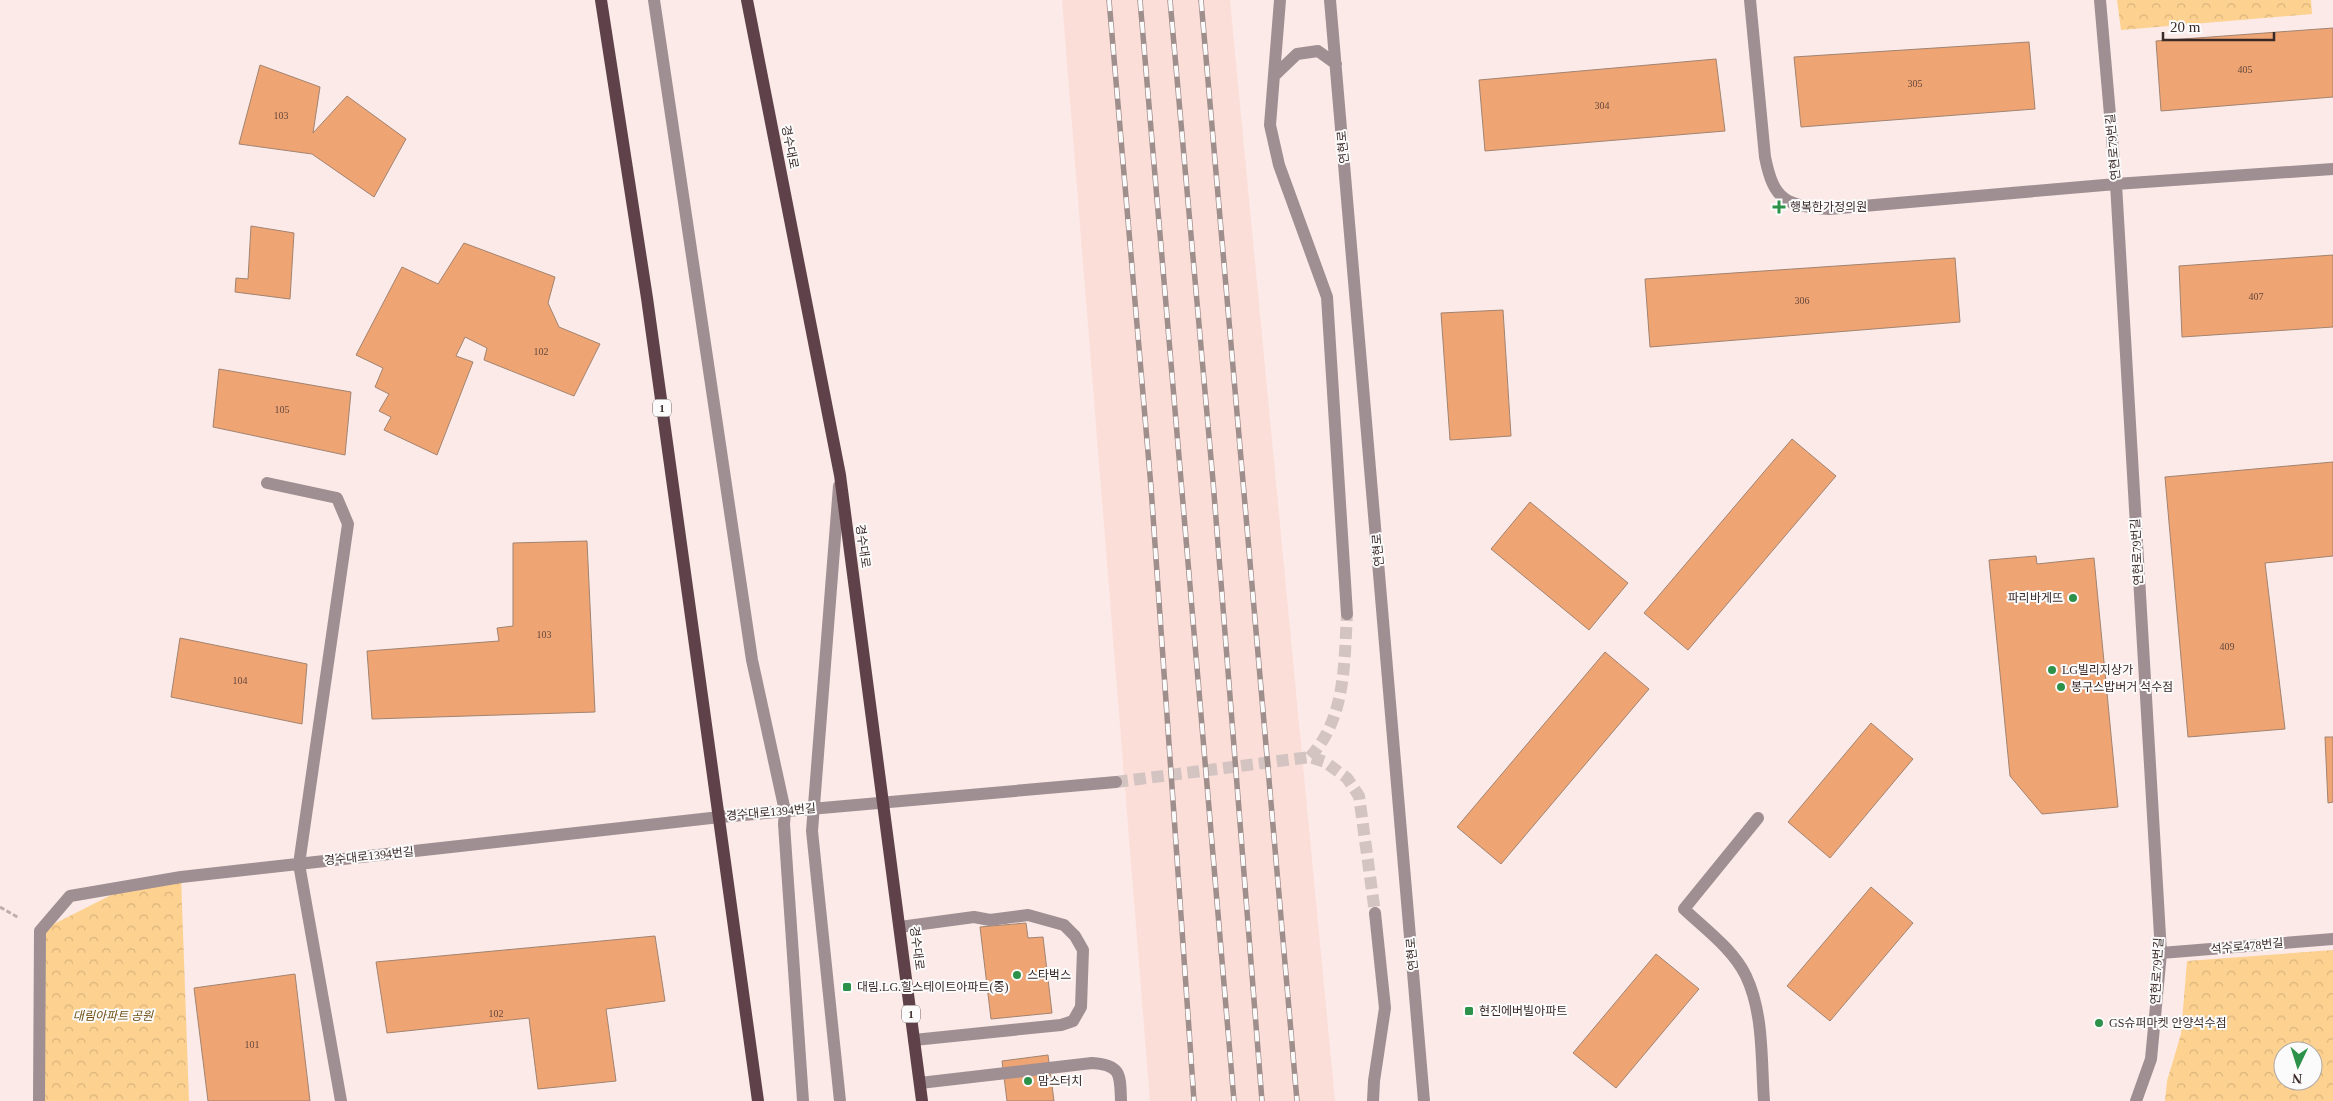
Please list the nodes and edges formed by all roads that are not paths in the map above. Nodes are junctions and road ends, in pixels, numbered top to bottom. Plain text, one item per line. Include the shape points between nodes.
1 (601, 0) edge
2 (654, 0) edge
3 (747, 0) edge
4 (1280, 0) edge
5 (1330, 0) edge
6 (1750, 0) edge
7 (2100, 0) edge
8 (1336, 64) junction
9 (1274, 76) junction
10 (2333, 168) edge
11 (2116, 184) junction
12 (840, 475) junction
13 (267, 483) dead end
14 (1347, 614) tunnel mouth
15 (1116, 782) tunnel mouth
16 (883, 803) junction
17 (813, 809) junction
18 (785, 811) junction
19 (720, 817) junction
20 (1758, 818) dead end
21 (299, 864) junction
22 (1376, 913) tunnel mouth
23 (900, 927) junction
24 (2333, 939) edge
25 (2161, 953) junction
26 (914, 1040) junction
27 (920, 1083) junction
28 (39, 1101) edge
29 (341, 1101) edge
30 (758, 1101) edge
31 (803, 1101) edge
32 (840, 1101) edge
33 (922, 1101) edge
34 (1122, 1101) edge
35 (1373, 1101) edge
36 (1424, 1101) edge
37 (1764, 1101) edge
38 (2136, 1101) edge

1 - 19 main road, 1 via 647,298
2 - 18 street via 752,660
3 - 12 main road, 경수대로 / 1
4 - 9 street
5 - 8 street, 연현로
6 - 11 street via 1764,158 1770,183 1790,202 1829,209
7 - 11 street, 연현로79번길
8 - 9 street via 1318,50 1297,54
8 - 36 street, 연현로
9 - 14 street via 1270,125 1279,165 1327,297
10 - 11 street
11 - 25 street, 연현로79번길
12 - 16 main road, 경수대로 / 1
12 - 17 street
13 - 21 street via 337,498 348,524
15 - 16 street, 경수대로1394번길
16 - 17 street, 경수대로1394번길
16 - 23 main road, 경수대로 / 1
17 - 18 street, 경수대로1394번길
17 - 32 street via 812,831
18 - 19 street, 경수대로1394번길
18 - 31 street
19 - 21 street, 경수대로1394번길
19 - 30 main road
20 - 37 street via 1684,909 1725,948 1746,976 1758,1015
21 - 28 street, 경수대로1394번길 via 181,877 70,896 40,931
21 - 29 street
22 - 35 street via 1385,1008
23 - 26 main road, 경수대로 / 1
23 - 26 street via 974,917 990,920 1028,916 1064,925 1083,950 1081,1007 1073,1021 1061,1026
24 - 25 street, 석수로478번길
25 - 38 street, 연현로79번길 via 2151,1059
26 - 27 main road, 경수대로 / 1
27 - 33 main road, 경수대로 / 1
27 - 34 street via 1092,1063 1113,1067 1120,1076

